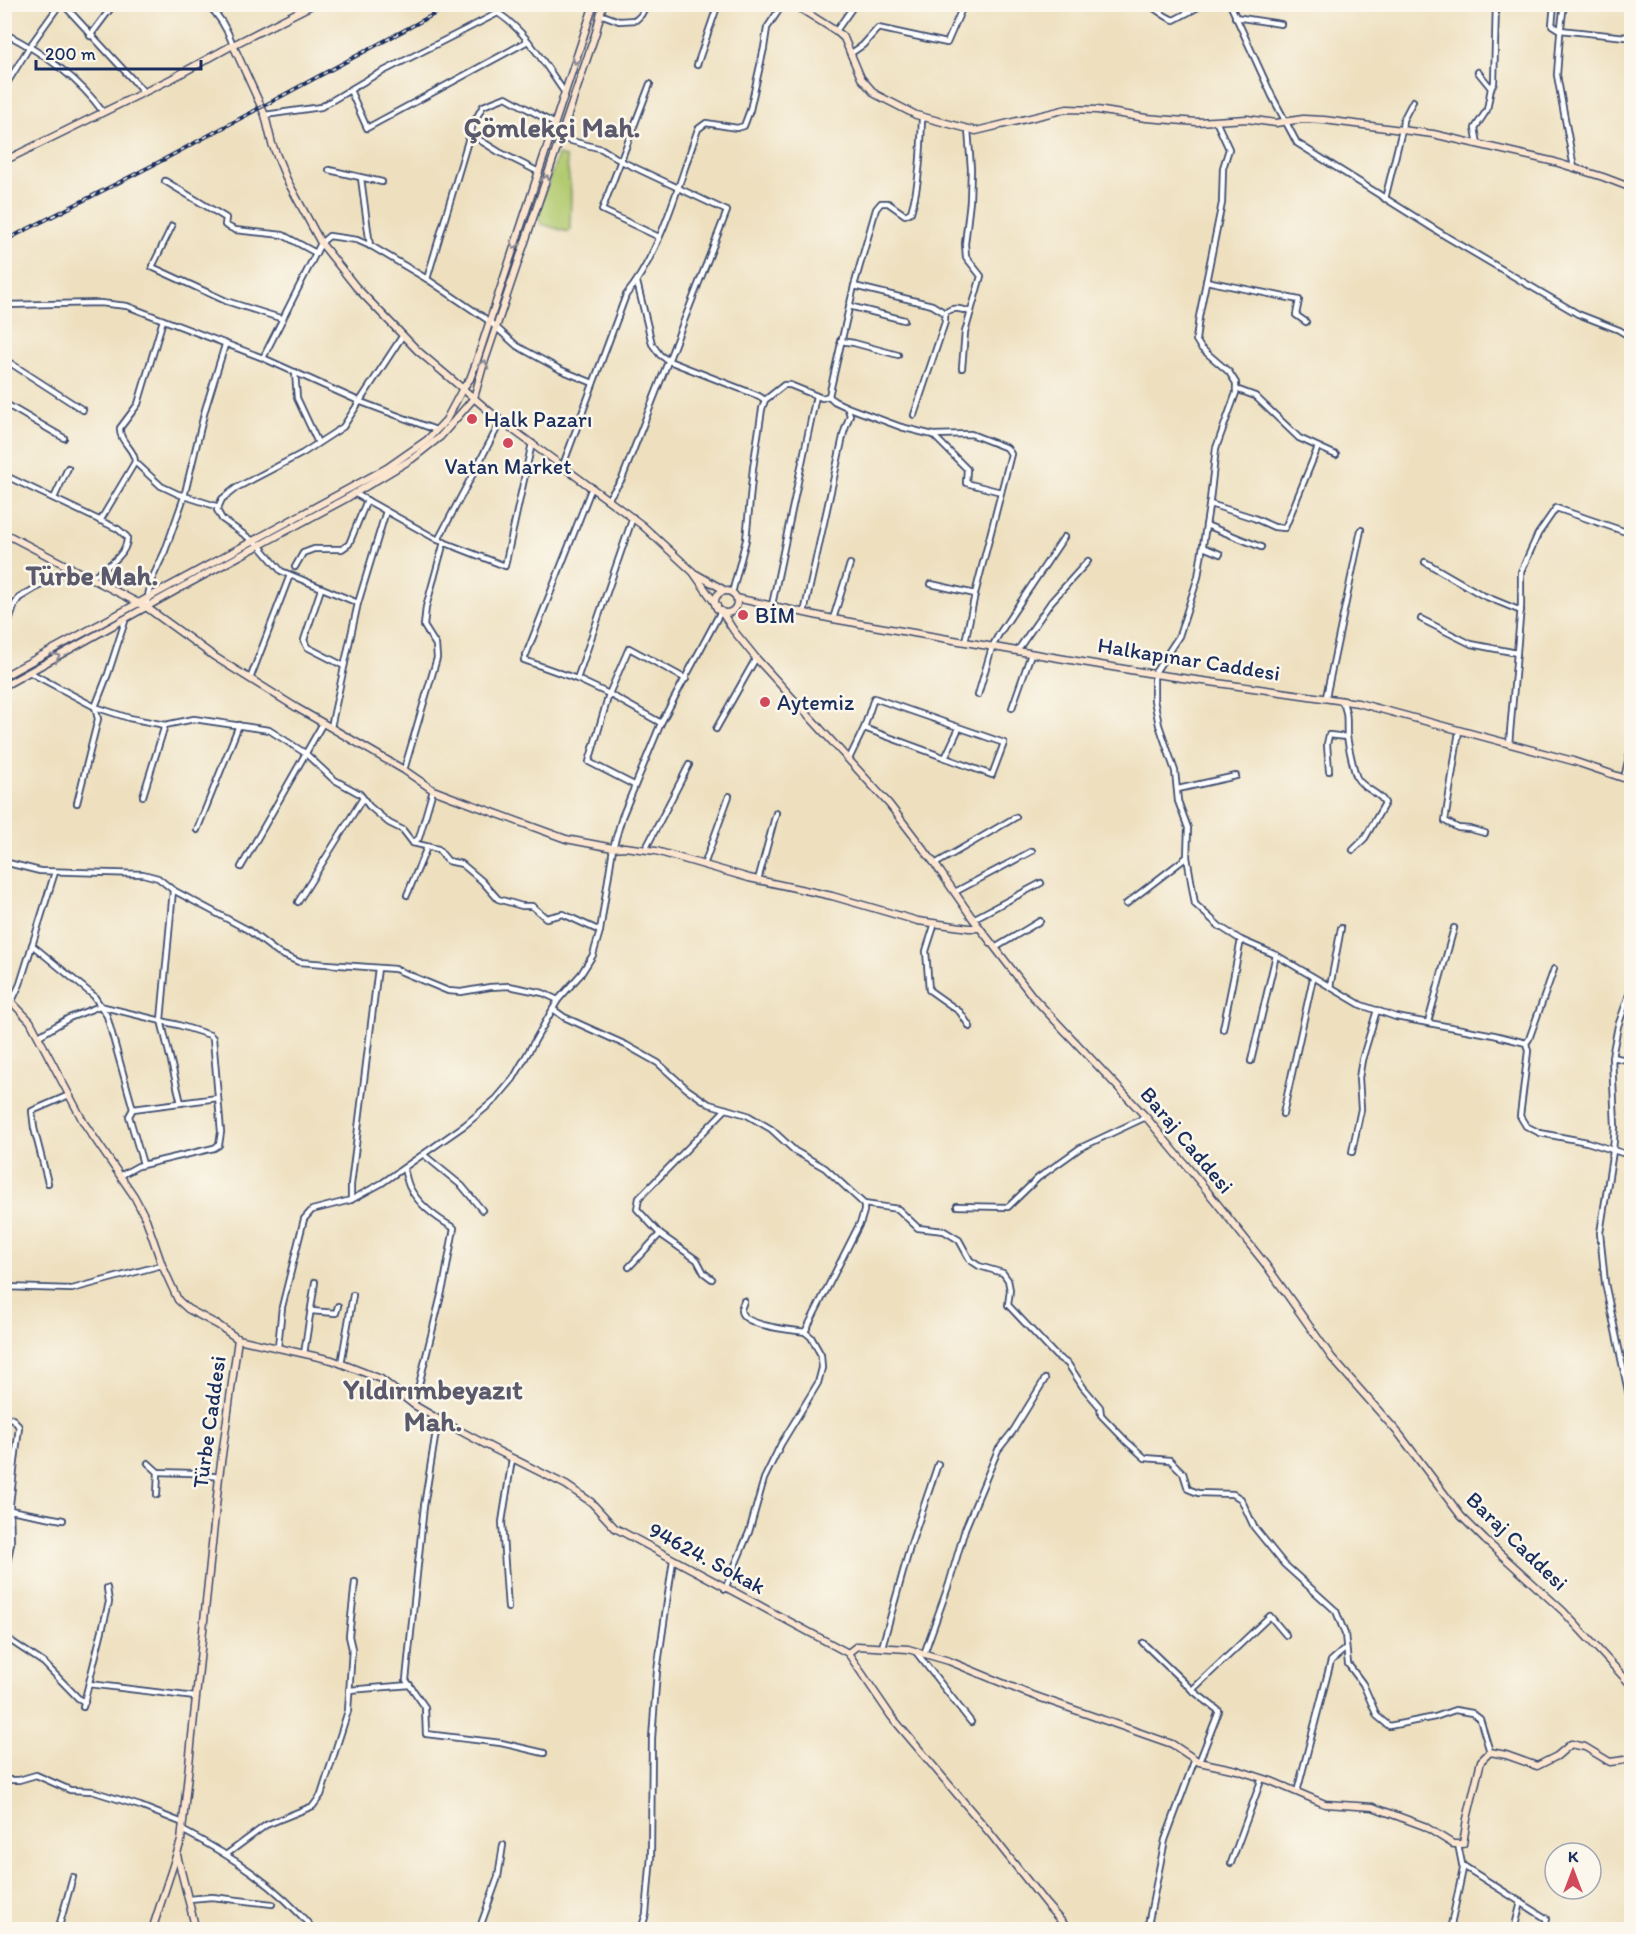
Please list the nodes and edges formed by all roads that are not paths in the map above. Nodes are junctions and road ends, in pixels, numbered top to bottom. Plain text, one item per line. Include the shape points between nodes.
1 (61, 4) edge
2 (114, 4) edge
3 (207, 4) edge
4 (314, 4) edge
5 (594, 4) edge
6 (603, 4) edge
7 (647, 4) edge
8 (718, 4) edge
9 (783, 4) edge
10 (793, 4) edge
11 (855, 4) edge
12 (964, 4) edge
13 (1147, 4) edge
14 (1204, 4) edge
15 (1230, 4) edge
16 (1496, 4) edge
17 (1554, 4) edge
18 (1564, 4) edge
19 (600, 14) junction
20 (1235, 17) junction
21 (1281, 24) dead end
22 (1560, 30) junction
23 (836, 31) junction
24 (1632, 32) edge
25 (4, 33) edge
26 (90, 36) junction
27 (528, 41) junction
28 (233, 45) junction
29 (30, 46) junction
30 (850, 54) junction
31 (697, 65) dead end
32 (1478, 72) dead end
33 (650, 84) dead end
34 (4, 88) edge
35 (1491, 88) junction
36 (350, 90) junction
37 (144, 92) junction
38 (566, 93) junction
39 (1413, 101) dead end
40 (103, 112) junction
41 (265, 115) junction
42 (922, 117) junction
43 (1216, 121) junction
44 (1286, 122) junction
45 (555, 124) junction
46 (968, 129) junction
47 (1402, 130) junction
48 (470, 134) junction
49 (560, 138) junction
50 (1478, 144) junction
51 (4, 161) edge
52 (621, 161) junction
53 (1574, 168) junction
54 (329, 170) dead end
55 (539, 172) junction
56 (362, 178) junction
57 (165, 181) dead end
58 (382, 182) dead end
59 (677, 188) junction
60 (1632, 188) edge
61 (1385, 199) junction
62 (172, 226) dead end
63 (658, 237) junction
64 (321, 243) junction
65 (370, 246) junction
66 (316, 253) junction
67 (427, 279) junction
68 (1206, 281) junction
69 (637, 282) junction
70 (854, 286) junction
71 (4, 305) edge
72 (849, 306) junction
73 (971, 312) junction
74 (945, 313) junction
75 (283, 319) junction
76 (163, 320) junction
77 (904, 320) dead end
78 (489, 321) junction
79 (1306, 322) dead end
80 (496, 327) junction
81 (403, 335) junction
82 (1632, 338) edge
83 (840, 341) junction
84 (225, 345) junction
85 (898, 355) dead end
86 (263, 358) junction
87 (4, 359) edge
88 (669, 361) junction
89 (962, 368) dead end
90 (295, 372) junction
91 (593, 383) junction
92 (463, 388) junction
93 (1236, 389) junction
94 (816, 396) junction
95 (829, 396) junction
96 (474, 398) junction
97 (765, 400) junction
98 (361, 402) junction
99 (4, 403) edge
100 (848, 406) junction
101 (83, 410) dead end
102 (914, 415) dead end
103 (501, 421) junction
104 (436, 430) junction
105 (933, 435) junction
106 (64, 438) dead end
107 (318, 443) junction
108 (532, 443) junction
109 (1318, 447) junction
110 (1336, 455) dead end
111 (135, 462) junction
112 (563, 465) junction
113 (68, 468) dead end
114 (4, 475) edge
115 (592, 487) junction
116 (346, 490) junction
117 (1001, 492) junction
118 (354, 493) junction
119 (184, 495) junction
120 (54, 498) junction
121 (608, 499) junction
122 (367, 500) junction
123 (1210, 504) junction
124 (219, 507) junction
125 (386, 511) junction
126 (633, 517) junction
127 (100, 521) junction
128 (1206, 525) junction
129 (1361, 530) dead end
130 (4, 533) edge
131 (1632, 534) edge
132 (1064, 537) dead end
133 (253, 540) junction
134 (438, 540) junction
135 (444, 542) junction
136 (259, 545) junction
137 (1203, 547) junction
138 (1261, 548) dead end
139 (1220, 554) dead end
140 (1088, 561) dead end
141 (1425, 562) dead end
142 (850, 564) dead end
143 (71, 567) junction
144 (295, 567) dead end
145 (693, 572) junction
146 (290, 575) junction
147 (91, 578) junction
148 (930, 584) dead end
149 (321, 589) junction
150 (731, 594) junction
151 (975, 594) junction
152 (147, 597) junction
153 (136, 603) junction
154 (358, 603) junction
155 (772, 606) junction
156 (146, 607) junction
157 (719, 609) junction
158 (1521, 611) junction
159 (804, 613) junction
160 (126, 618) junction
161 (833, 619) junction
162 (1421, 619) dead end
163 (4, 636) edge
164 (965, 642) junction
165 (992, 647) junction
166 (1017, 651) junction
167 (1517, 653) junction
168 (1031, 654) junction
169 (756, 658) junction
170 (344, 666) junction
171 (29, 672) junction
172 (1154, 674) junction
173 (4, 676) edge
174 (250, 679) junction
175 (577, 679) junction
176 (686, 679) junction
177 (4, 686) edge
178 (609, 694) junction
179 (978, 695) dead end
180 (1326, 697) junction
181 (1341, 700) junction
182 (95, 707) junction
183 (1012, 708) dead end
184 (322, 723) junction
185 (661, 723) junction
186 (165, 725) junction
187 (239, 725) junction
188 (331, 727) junction
189 (864, 728) junction
190 (959, 728) junction
191 (716, 729) dead end
192 (1459, 731) junction
193 (1347, 737) junction
194 (1509, 744) junction
195 (1632, 744) edge
196 (305, 753) junction
197 (945, 758) junction
198 (849, 759) junction
199 (689, 765) dead end
200 (404, 770) junction
201 (1329, 771) dead end
202 (1625, 774) dead end
203 (1236, 776) dead end
204 (1632, 782) edge
205 (634, 785) junction
206 (1178, 789) junction
207 (434, 790) junction
208 (143, 796) dead end
209 (729, 796) dead end
210 (363, 798) junction
211 (77, 803) dead end
212 (776, 813) dead end
213 (1016, 817) dead end
214 (197, 830) dead end
215 (1485, 833) dead end
216 (413, 843) junction
217 (427, 847) junction
218 (613, 848) junction
219 (645, 850) junction
220 (1353, 850) dead end
221 (1032, 851) dead end
222 (1187, 857) junction
223 (4, 862) edge
224 (935, 864) junction
225 (704, 865) junction
226 (241, 867) dead end
227 (55, 872) junction
228 (758, 880) junction
229 (1041, 883) dead end
230 (173, 890) junction
231 (955, 892) junction
232 (407, 895) dead end
233 (298, 902) dead end
234 (1126, 904) dead end
235 (973, 919) junction
236 (1040, 921) dead end
237 (935, 923) junction
238 (980, 928) junction
239 (1341, 928) dead end
240 (1454, 928) dead end
241 (600, 931) junction
242 (1241, 940) junction
243 (32, 945) junction
244 (995, 948) junction
245 (1276, 955) junction
246 (378, 968) junction
247 (1554, 969) dead end
248 (1313, 978) junction
249 (1632, 986) edge
250 (1330, 987) junction
251 (4, 994) edge
252 (12, 1000) junction
253 (558, 1000) junction
254 (100, 1006) junction
255 (553, 1009) junction
256 (1377, 1010) junction
257 (161, 1020) junction
258 (1428, 1022) junction
259 (970, 1027) dead end
260 (1223, 1029) dead end
261 (39, 1036) junction
262 (1526, 1043) junction
263 (1612, 1057) junction
264 (1251, 1061) dead end
265 (1632, 1061) edge
266 (69, 1095) junction
267 (218, 1098) junction
268 (181, 1103) junction
269 (133, 1108) junction
270 (726, 1109) junction
271 (1283, 1114) dead end
272 (1146, 1117) junction
273 (1613, 1150) junction
274 (1352, 1152) dead end
275 (424, 1155) junction
276 (1632, 1160) edge
277 (143, 1164) junction
278 (404, 1169) junction
279 (120, 1176) junction
280 (48, 1183) dead end
281 (351, 1200) junction
282 (864, 1204) junction
283 (957, 1206) dead end
284 (482, 1210) dead end
285 (660, 1234) junction
286 (162, 1265) junction
287 (629, 1267) dead end
288 (712, 1279) dead end
289 (315, 1282) dead end
290 (4, 1287) edge
291 (353, 1295) dead end
292 (744, 1301) dead end
293 (338, 1306) dead end
294 (311, 1311) junction
295 (805, 1332) junction
296 (238, 1339) junction
297 (278, 1347) junction
298 (304, 1354) junction
299 (341, 1364) junction
300 (1045, 1378) dead end
301 (414, 1405) junction
302 (1632, 1410) edge
303 (4, 1417) edge
304 (438, 1419) junction
305 (512, 1459) junction
306 (148, 1463) dead end
307 (938, 1464) dead end
308 (158, 1472) junction
309 (219, 1477) junction
310 (157, 1495) dead end
311 (10, 1510) junction
312 (63, 1520) dead end
313 (673, 1560) junction
314 (355, 1582) dead end
315 (107, 1588) dead end
316 (725, 1589) junction
317 (508, 1608) dead end
318 (4, 1609) edge
319 (4, 1621) edge
320 (1286, 1635) dead end
321 (5, 1640) edge
322 (1143, 1642) dead end
323 (882, 1647) junction
324 (1346, 1648) junction
325 (916, 1652) junction
326 (848, 1653) junction
327 (924, 1654) junction
328 (89, 1684) junction
329 (410, 1685) junction
330 (1632, 1686) edge
331 (349, 1690) junction
332 (1192, 1690) junction
333 (195, 1697) junction
334 (971, 1722) dead end
335 (1490, 1752) junction
336 (544, 1753) dead end
337 (1632, 1759) edge
338 (1197, 1761) junction
339 (1262, 1778) junction
340 (4, 1780) edge
341 (1297, 1792) junction
342 (182, 1827) junction
343 (1458, 1844) junction
344 (503, 1845) dead end
345 (177, 1854) junction
346 (227, 1854) junction
347 (1231, 1863) dead end
348 (1462, 1865) junction
349 (73, 1877) dead end
350 (189, 1899) junction
351 (1521, 1902) junction
352 (272, 1904) dead end
353 (58, 1929) edge
354 (152, 1929) edge
355 (196, 1929) edge
356 (314, 1929) edge
357 (479, 1929) edge
358 (641, 1929) edge
359 (1069, 1929) edge
360 (1147, 1929) edge
361 (1450, 1929) edge
362 (1514, 1929) edge
363 (1544, 1929) edge

1 - 26 street
1 - 29 street
2 - 26 street
3 - 28 street via 227,27
4 - 28 main road
5 -> 38 main road
6 - 19 main road
7 - 19 street via 636,20 619,21
8 - 31 street
9 - 59 street via 766,28 744,126 706,123 698,129
10 - 23 main road
11 - 23 street
12 - 30 street via 947,43 878,28
13 - 14 street via 1174,20
15 - 20 street
16 - 35 street
17 - 22 street via 1552,25
18 - 22 street
19 - 49 main road
20 - 21 street
20 - 44 street
22 - 24 street via 1626,37
22 - 53 street via 1557,75
23 - 30 main road
25 - 29 street
26 - 37 street
27 - 36 street via 498,13
27 - 36 street via 367,128
27 - 38 street
28 - 37 main road
28 - 41 main road
29 - 34 street
29 - 40 street via 92,97
30 - 42 main road via 861,78 875,94
32 - 35 street
33 - 52 street
35 - 50 street via 1487,111 1475,128
36 - 41 street via 321,107
37 - 40 main road
38 - 45 main road
39 - 47 street
40 - 51 main road
41 - 64 main road via 272,144
42 - 46 main road
42 - 70 street via 911,212 905,215 881,202
43 - 44 main road
43 - 46 main road via 1067,109 976,131
43 - 68 street via 1229,150
44 - 47 main road via 1324,120
44 - 61 street via 1297,143
45 - 48 street via 506,97 483,106
45 - 55 main road
46 - 73 street via 971,169 966,256 981,276
47 - 50 main road
47 - 61 street
48 - 55 street
48 - 67 street
49 - 52 street via 602,150
80 -> 49 main road
50 - 53 main road
52 - 59 street
52 - 63 street via 602,210
53 - 60 main road
54 - 56 street
55 -> 78 main road
56 - 58 street
56 - 65 street
57 - 66 street via 226,218 225,225 235,230 283,235
59 - 63 street
59 - 88 street via 727,211
61 - 82 street via 1578,314
62 - 75 street via 152,267 226,301
63 - 69 street
64 - 65 street via 329,236
64 - 66 street
64 - 81 main road
65 - 67 street
66 - 75 street
67 - 78 street
68 - 79 street via 1299,300 1296,315
68 - 93 street via 1196,340 1229,372
69 - 88 street via 652,344
69 - 91 street via 626,295
70 - 72 street
70 - 74 street via 932,305
71 - 76 street via 100,303 127,306
72 - 77 street
72 - 83 street
73 - 74 street via 958,308
73 - 89 street
74 - 102 street
75 - 86 street
76 - 84 street
76 - 111 street via 138,404 120,428 121,438
78 - 80 street
78 - 92 main road via 470,379
80 - 91 street via 518,346
96 -> 80 main road
81 - 92 main road
81 - 98 street
83 - 85 street
83 - 95 street
84 - 86 street
84 - 119 street
86 - 90 street
87 - 101 street
88 - 97 street
88 - 121 street via 622,479
90 - 98 street
90 - 107 street via 297,398
91 - 112 street
92 - 96 main road
92 - 104 main road via 446,420
93 - 109 street via 1255,396 1299,438
93 - 123 street via 1216,448
94 - 95 street
94 - 97 street via 784,385
94 - 155 street
95 - 100 street
96 - 103 main road
96 - 118 main road via 440,437 412,459
97 - 150 street via 746,540
98 - 104 street
98 - 107 street via 343,427
99 - 106 street
100 - 105 street
100 - 159 street via 850,415
103 - 108 main road
103 - 134 street
104 - 116 main road via 387,468
105 - 117 street via 967,469 966,483
105 - 117 street via 970,434 1007,448 1011,454
107 - 124 street via 236,488 222,499
108 - 112 main road
108 - 135 street via 504,567
109 - 110 street
109 - 123 street via 1286,528
111 - 119 street via 161,486
111 - 127 street
112 - 115 main road
113 - 120 street
114 - 120 street
115 - 121 main road
115 - 175 street via 524,660
116 - 118 street
116 - 133 main road
117 - 151 street
118 - 122 street
118 - 136 main road
119 - 124 street
119 - 152 street
120 - 127 street
121 - 126 main road
122 - 125 street
122 - 144 street via 349,544 342,549 303,553
123 - 128 street
124 - 133 street via 222,519
125 - 134 street
125 - 154 street
126 - 145 main road
126 - 175 street
127 - 147 street via 127,537 128,543 119,556
128 - 137 street
128 - 138 street
129 - 180 street
130 - 143 main road
131 - 158 street via 1556,508 1538,534 1521,572
132 - 165 street
133 - 136 street
133 - 152 main road
134 - 135 street
135 - 200 street via 424,626 436,645 437,658
136 - 146 street via 281,571
136 - 156 main road
137 - 139 street
137 - 172 street via 1179,636
140 - 166 street via 1051,602
141 - 158 street via 1482,596
142 - 161 street
143 - 147 main road
143 - 163 street via 19,598
145 - 150 main road, Halkapınar Caddesi
145 - 157 main road, Baraj Caddesi
146 - 149 street
146 - 174 street
147 - 153 main road
148 - 151 street
149 - 154 street
149 - 170 street via 304,640 307,647
150 - 155 main road, Halkapınar Caddesi
150 - 157 main road via 720,593
150 - 157 main road via 737,603 732,611
151 - 164 street
152 - 153 main road
152 - 156 street
153 - 156 main road
153 - 173 main road
154 - 170 street
155 - 159 main road, Halkapınar Caddesi
156 - 160 main road
156 - 174 main road
157 - 169 main road, Baraj Caddesi
157 - 176 street
158 - 167 street
159 - 161 main road, Halkapınar Caddesi
171 -> 160 main road
160 - 182 street
161 - 164 main road, Halkapınar Caddesi
162 - 167 street via 1471,644
164 - 165 main road, Halkapınar Caddesi
165 - 166 main road, Halkapınar Caddesi
165 - 179 street
166 - 168 main road, Halkapınar Caddesi
167 - 194 street
168 - 172 main road, Halkapınar Caddesi
168 - 183 street
169 - 191 street
169 - 198 main road, Baraj Caddesi
170 - 188 street
171 - 177 main road
171 - 182 street
172 - 180 main road, Halkapınar Caddesi
172 - 206 street via 1154,700
174 - 184 main road
175 - 178 street
176 - 178 street via 629,648
176 - 185 street
178 - 185 street
178 - 205 street via 589,762
180 - 181 main road, Halkapınar Caddesi
181 - 192 main road, Halkapınar Caddesi
181 - 193 street via 1347,710
182 - 186 street
182 - 211 street via 98,719
184 - 188 main road
184 - 196 street
185 - 205 street
186 - 187 street via 194,719
186 - 208 street
187 - 196 street via 269,730
187 - 214 street
188 - 200 main road
189 - 190 street via 874,699
189 - 197 street
189 - 198 street
190 - 197 street
190 - 197 street via 1004,743 992,776
192 - 194 main road, Halkapınar Caddesi
192 - 215 street via 1445,821
193 - 201 street via 1329,735
193 - 220 street via 1357,778 1385,803 1365,838
194 - 204 main road, Halkapınar Caddesi
195 - 202 street
196 - 210 street via 333,779
196 - 226 street
198 - 224 main road, Baraj Caddesi
199 - 219 street
200 - 207 main road
203 - 206 street
205 - 218 street
206 - 222 street via 1188,828
207 - 216 street via 419,838
207 - 218 main road via 566,839
209 - 225 street
210 - 216 street
210 - 233 street
212 - 228 street
213 - 224 street
216 - 217 street
217 - 232 street
217 - 241 street via 438,849 448,861 462,864 498,899 531,906 546,918 562,914
218 - 219 main road
218 - 241 street
219 - 225 main road
221 - 231 street
222 - 234 street
222 - 242 street via 1196,904
223 - 227 street
224 - 231 main road, Baraj Caddesi
225 - 228 main road
227 - 230 street via 143,874 158,878
227 - 243 street
228 - 237 main road
229 - 235 street
230 - 246 street via 299,962
230 - 257 street
231 - 235 main road, Baraj Caddesi
235 - 238 main road, Baraj Caddesi
236 - 244 street
237 - 238 main road
237 - 259 street via 926,951 929,990 960,1012
238 - 244 main road, Baraj Caddesi
239 - 250 street
240 - 258 street
241 - 253 street via 593,955
242 - 245 street
242 - 260 street
243 - 252 street
243 - 254 street via 94,996
244 - 272 main road, Baraj Caddesi via 1033,997
245 - 248 street
245 - 264 street
246 - 253 street via 395,969 448,991 509,986
246 - 281 street
247 - 262 street
248 - 250 street
248 - 271 street
249 - 263 street
250 - 256 street
251 - 252 main road, Türbe Caddesi
252 - 261 main road, Türbe Caddesi
253 - 255 street
254 - 257 street
254 - 261 street
254 - 269 street via 107,1016
255 - 270 street via 658,1063 709,1104
255 - 275 street via 513,1079 496,1099
256 - 258 street
256 - 274 street via 1362,1060 1361,1109
257 - 267 street via 213,1038
257 - 268 street
258 - 262 street
261 - 266 main road, Türbe Caddesi
262 - 273 street via 1520,1116 1526,1126 1540,1133
263 - 265 street
263 - 273 street
266 - 279 main road, Türbe Caddesi
266 - 280 street via 32,1111
267 - 268 street
267 - 277 street via 219,1145
268 - 269 street
269 - 277 street via 129,1116
270 - 282 street via 771,1128 795,1151 825,1168
270 - 285 street via 639,1198 637,1209
272 - 283 street via 1080,1148 1038,1178 1008,1207
272 - 330 main road, Baraj Caddesi via 1461,1516 1563,1611
273 - 276 street via 1629,1155
273 - 302 street via 1600,1233 1605,1283
275 - 278 street
275 - 284 street via 462,1186
277 - 279 street
278 - 281 street
278 - 301 street via 410,1189 422,1204 454,1228
279 - 286 main road, Türbe Caddesi via 146,1219
281 - 297 street via 312,1210 304,1219 282,1307
282 - 295 street via 861,1221
282 - 324 street via 897,1209 918,1228 944,1231 959,1240 970,1260 1003,1273 1010,1290 1008,1305 1068,1364 1100,1407 1101,1415 1145,1458 1170,1460 1183,1473 1188,1490 1233,1494 1241,1499 1254,1527 1284,1564 1336,1611
285 - 287 street
285 - 288 street via 697,1260
286 - 290 street via 72,1289
286 - 296 main road, Türbe Caddesi via 182,1304
289 - 294 street
291 - 299 street
292 - 295 street via 743,1316 751,1322
293 - 294 street via 336,1313
294 - 298 street
295 - 316 street via 821,1355 818,1383 764,1479 749,1532
296 - 297 main road, 94624. Sokak
296 - 309 main road, Türbe Caddesi
297 - 298 main road, 94624. Sokak
298 - 299 main road, 94624. Sokak
299 - 301 main road, 94624. Sokak via 381,1379
300 - 327 street via 998,1450 965,1529
301 - 304 main road, 94624. Sokak
303 - 311 street via 16,1420 19,1427
304 - 305 main road, 94624. Sokak
304 - 329 street via 413,1607 406,1680
305 - 313 main road, 94624. Sokak via 566,1485 591,1502 615,1528
305 - 317 street via 502,1522
306 - 308 street
307 - 323 street
308 - 309 street
308 - 310 street
309 - 333 main road, Türbe Caddesi
311 - 312 street
311 - 318 street via 8,1593
313 - 316 main road, 94624. Sokak
313 - 358 street via 657,1671 651,1856
314 - 331 street
315 - 328 street via 110,1602
316 - 326 main road, 94624. Sokak
319 - 321 street
320 - 332 street via 1270,1616
321 - 328 street via 44,1663 84,1705
322 - 332 street
323 - 325 main road
323 - 326 main road via 857,1646
324 - 335 street via 1348,1664 1364,1684 1377,1716 1389,1726 1455,1710 1472,1713 1480,1719
324 - 341 street via 1331,1661
325 - 327 main road
325 - 334 street
326 - 359 main road, 94624. Sokak via 891,1716
327 - 338 main road via 1172,1744
328 - 333 street
329 - 331 street
329 - 336 street via 424,1707 426,1734 501,1743
331 - 346 street via 341,1738 321,1795 313,1806 266,1825
332 - 338 street via 1219,1711
333 - 342 main road, Türbe Caddesi
335 - 337 main road via 1537,1766 1571,1744 1585,1747 1610,1762
335 - 343 main road via 1481,1761 1463,1844
338 - 339 main road
338 - 360 street via 1165,1840
339 - 341 main road
339 - 347 street
340 - 342 street via 36,1775 70,1790 92,1791 140,1806
341 - 343 main road via 1325,1804 1373,1807
342 - 345 main road, Türbe Caddesi
342 - 346 street
343 - 348 street
344 - 357 street via 498,1877
345 - 350 main road
345 - 354 main road, Türbe Caddesi
346 - 356 street via 269,1886
348 - 351 street
348 - 361 street
349 - 353 street
350 - 352 street via 212,1897
350 - 355 main road
351 - 362 street
351 - 363 street via 1547,1919

